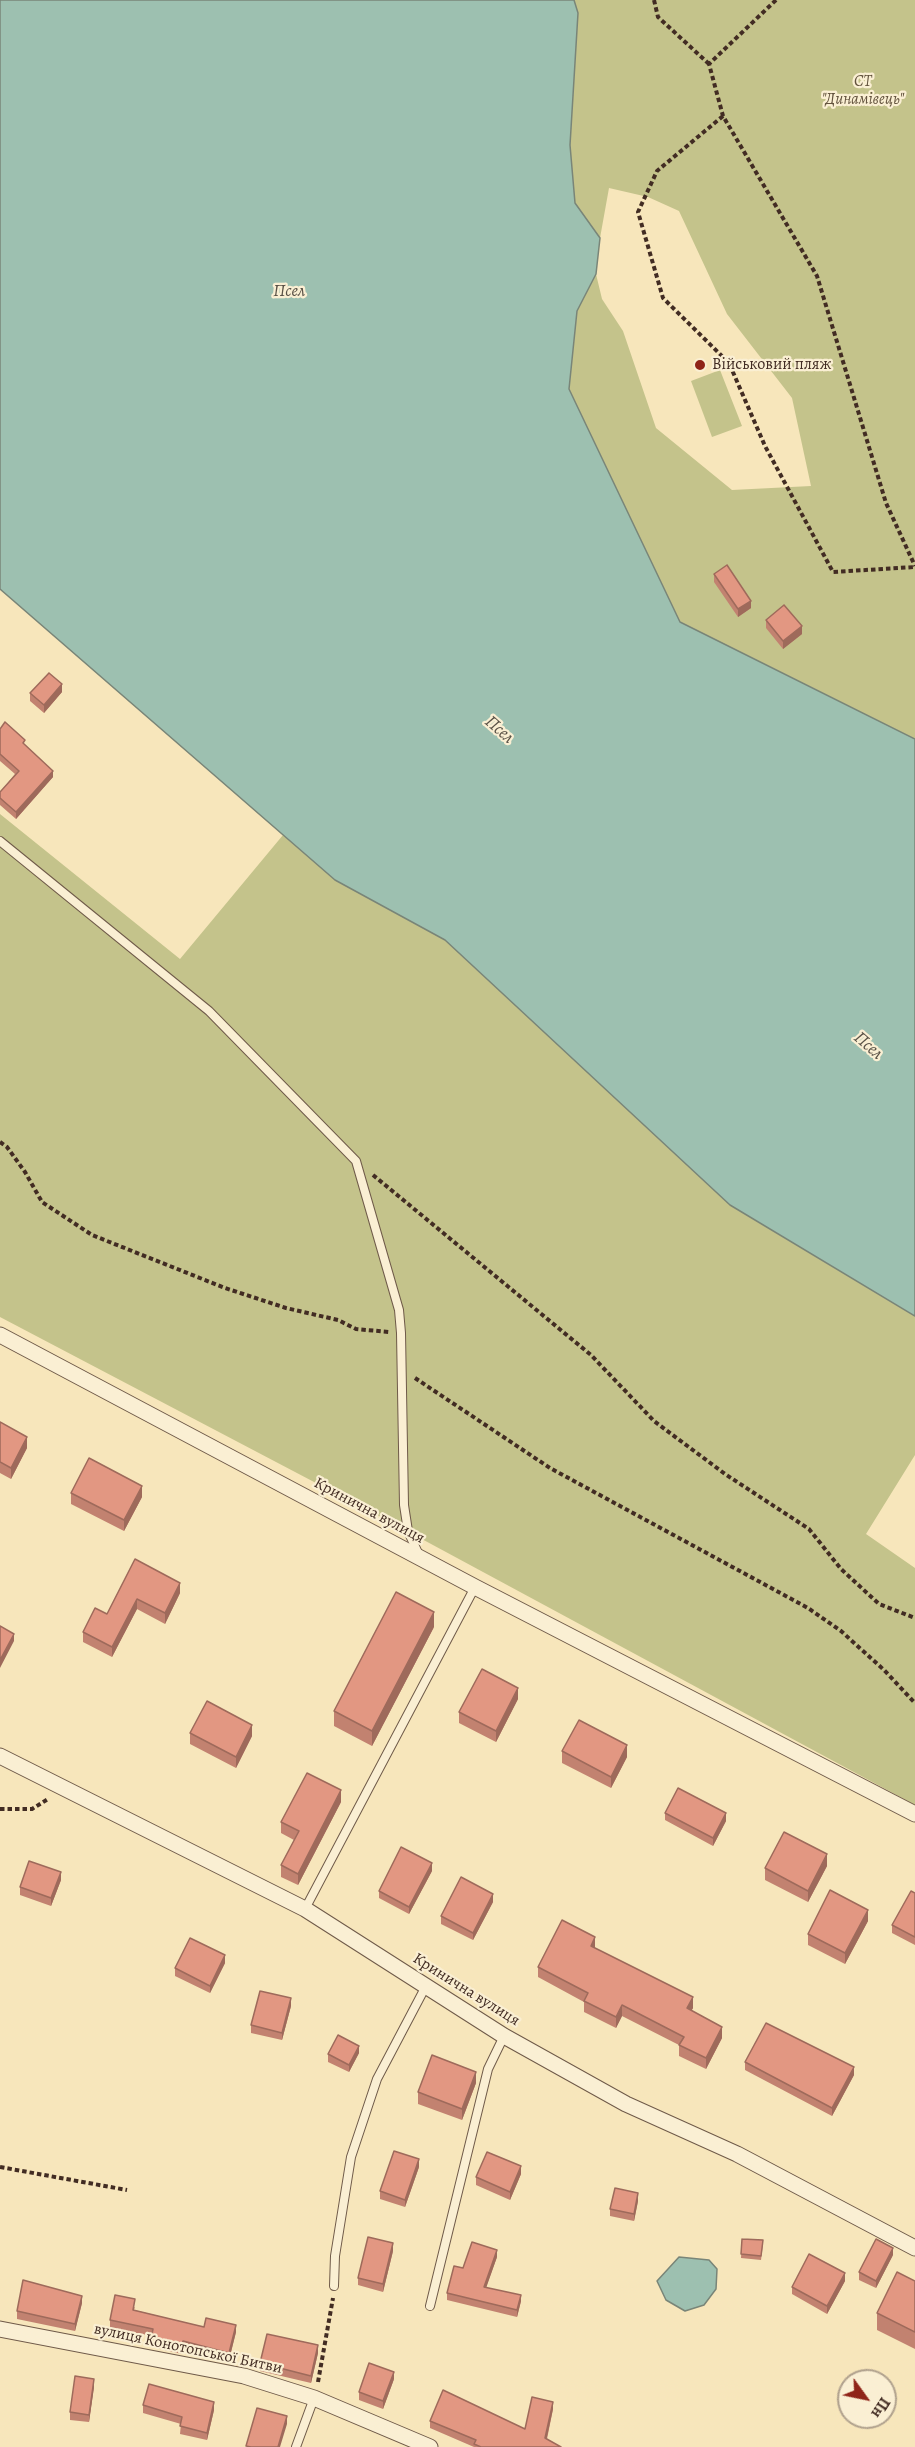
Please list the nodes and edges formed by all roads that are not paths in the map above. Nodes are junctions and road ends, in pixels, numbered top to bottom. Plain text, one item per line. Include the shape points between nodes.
1 (0, 841) edge
2 (0, 1335) edge
3 (419, 1557) junction
4 (475, 1587) junction
5 (0, 1756) edge
6 (915, 1814) edge
7 (306, 1909) junction
8 (426, 1986) junction
9 (504, 2036) junction
10 (915, 2248) edge
11 (334, 2286) road end
12 (430, 2306) dead end
13 (0, 2329) edge
14 (314, 2398) junction
15 (296, 2447) edge
16 (430, 2447) edge

1 - 3 lane via 209,1011 356,1161 399,1310 404,1505 408,1531
2 - 3 street, Кринична вулиця
3 - 4 street, Кринична вулиця
4 - 6 street, Кринична вулиця
4 - 7 lane
5 - 7 street, Кринична вулиця
7 - 8 street, Кринична вулиця
8 - 9 street, Кринична вулиця
8 - 11 lane via 377,2079 351,2157
9 - 10 street, Кринична вулиця via 627,2104 737,2154
9 - 12 lane via 489,2069
13 - 14 street, вулиця Конотопської Битви via 244,2376
14 - 15 lane
14 - 16 street, вулиця Конотопської Битви

